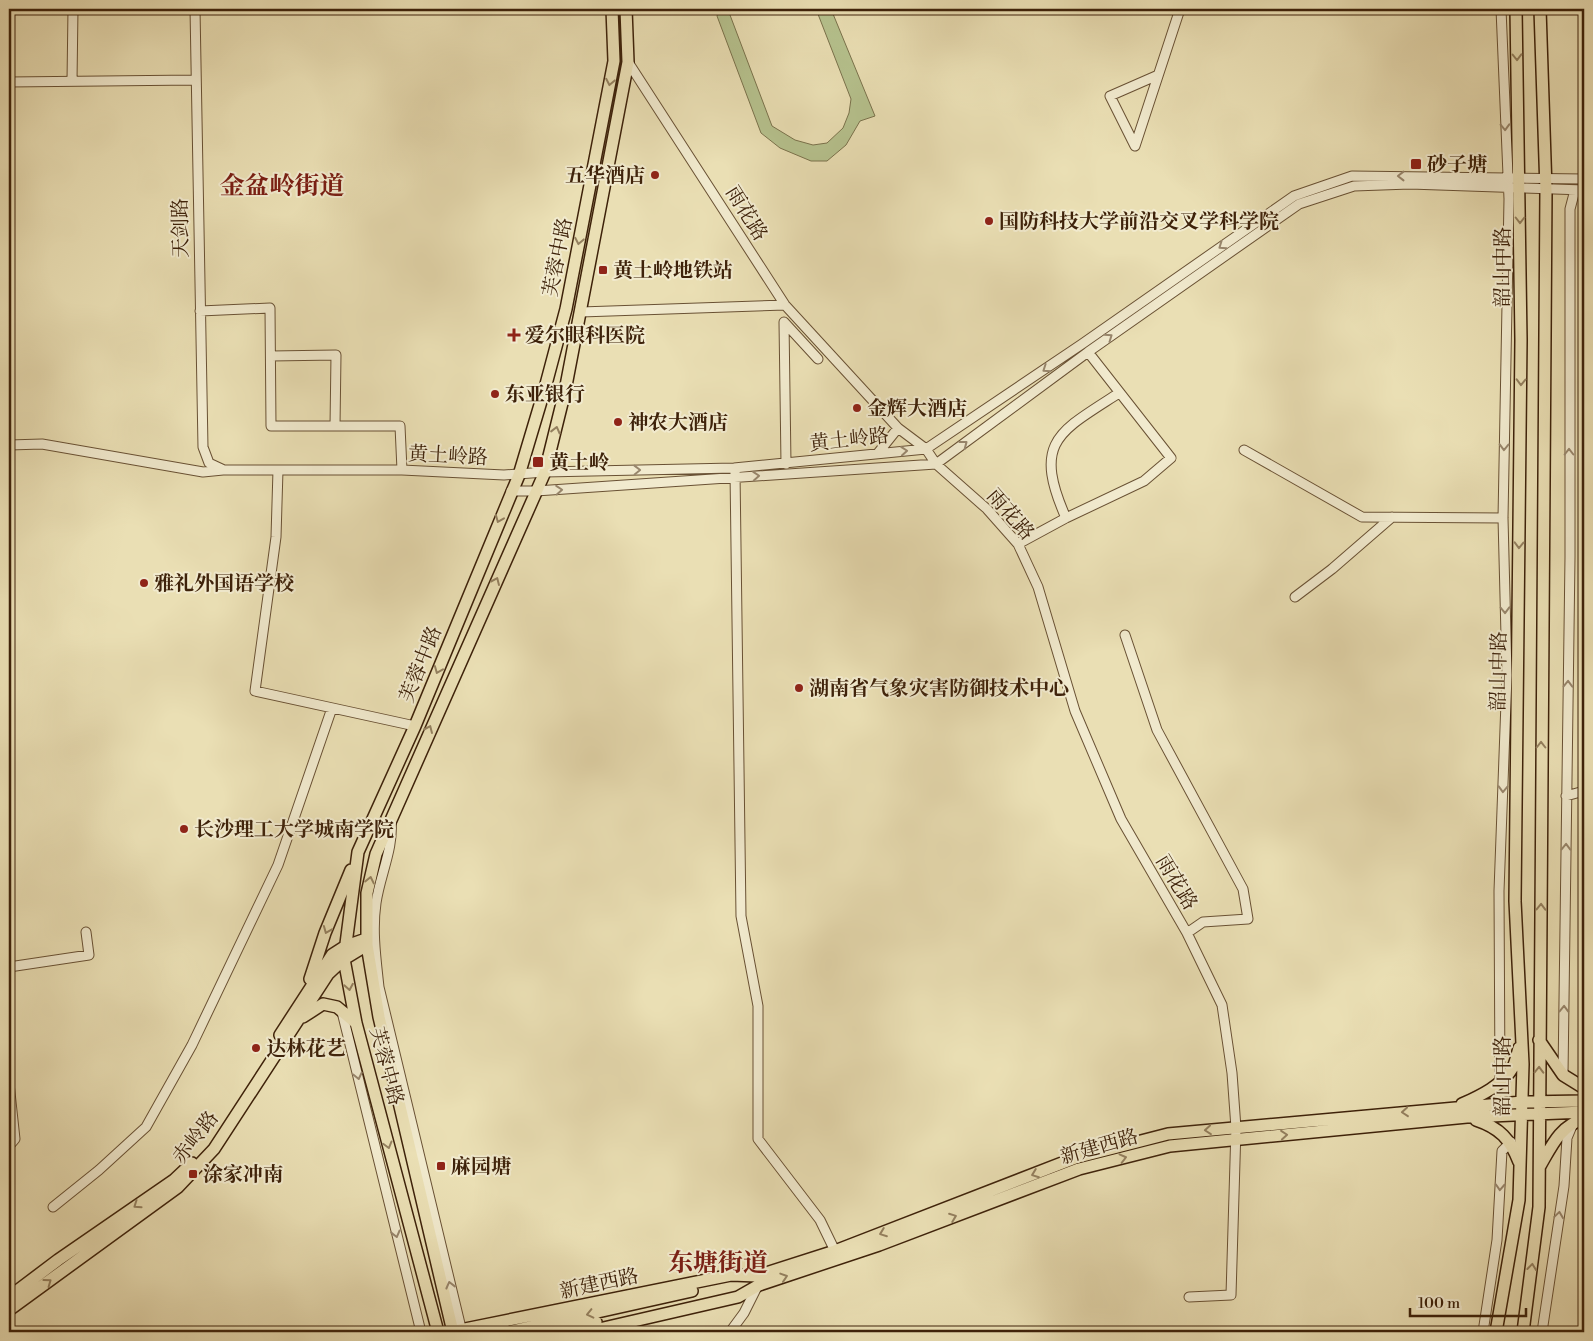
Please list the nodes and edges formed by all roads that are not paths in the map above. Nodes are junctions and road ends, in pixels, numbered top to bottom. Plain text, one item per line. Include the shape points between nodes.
1 (73, 9) edge
2 (195, 9) edge
3 (603, 9) edge
4 (612, 9) edge
5 (626, 9) edge
6 (1180, 9) edge
7 (1501, 9) edge
8 (1516, 9) edge
9 (1540, 9) edge
10 (613, 33) junction
11 (628, 62) junction
12 (1158, 75) junction
13 (195, 80) junction
14 (72, 81) junction
15 (9, 82) edge
16 (1584, 179) edge
17 (1507, 182) junction
18 (1520, 182) junction
19 (1545, 184) junction
20 (1574, 190) junction
21 (1584, 190) edge
22 (785, 306) junction
23 (200, 311) junction
24 (580, 312) junction
25 (1088, 352) junction
26 (271, 356) junction
27 (818, 358) dead end
28 (1119, 393) junction
29 (335, 426) junction
30 (898, 428) junction
31 (9, 445) edge
32 (926, 449) junction
33 (1244, 450) dead end
34 (878, 453) junction
35 (786, 464) junction
36 (936, 464) junction
37 (224, 470) junction
38 (278, 470) junction
39 (402, 470) junction
40 (545, 472) junction
41 (735, 473) junction
42 (518, 475) junction
43 (510, 491) junction
44 (536, 491) junction
45 (1392, 517) junction
46 (1066, 518) junction
47 (1503, 518) junction
48 (1018, 544) junction
49 (1295, 597) dead end
50 (1125, 635) dead end
51 (332, 708) junction
52 (415, 726) junction
53 (1584, 790) edge
54 (1566, 796) junction
55 (391, 818) junction
56 (358, 852) junction
57 (86, 932) dead end
58 (1187, 933) junction
59 (366, 942) junction
60 (346, 946) junction
61 (344, 959) junction
62 (9, 967) edge
63 (307, 992) junction
64 (342, 1011) junction
65 (299, 1019) junction
66 (356, 1023) junction
67 (1522, 1037) junction
68 (1539, 1040) junction
69 (1563, 1075) junction
70 (1500, 1081) junction
71 (9, 1083) edge
72 (1584, 1088) edge
73 (1584, 1101) edge
74 (1522, 1102) junction
75 (1539, 1107) junction
76 (1454, 1108) junction
77 (10, 1113) edge
78 (1521, 1115) junction
79 (1467, 1117) junction
80 (1582, 1118) edge
81 (1236, 1134) junction
82 (1511, 1142) junction
83 (9, 1146) edge
84 (1539, 1167) junction
85 (1521, 1170) junction
86 (53, 1207) dead end
87 (835, 1251) junction
88 (758, 1281) junction
89 (9, 1297) edge
90 (1189, 1298) dead end
91 (9, 1310) edge
92 (421, 1332) edge
93 (438, 1332) edge
94 (456, 1332) edge
95 (508, 1332) edge
96 (552, 1332) edge
97 (586, 1332) edge
98 (730, 1332) edge
99 (1483, 1332) edge
100 (1496, 1332) edge
101 (1523, 1332) edge
102 (1542, 1332) edge

1 - 14 street
2 - 13 street, 天剑路
3 - 10 main road
4 - 10 main road, 芙蓉中路
5 - 11 main road, 芙蓉中路
6 - 12 street
7 -> 17 street
8 -> 18 main road, 韶山中路
9 - 19 main road, 韶山中路
10 -> 42 main road, 芙蓉中路 via 614,60 566,309
11 - 22 street, 雨花路
11 - 24 main road, 芙蓉中路
12 - 12 street via 1110,96 1135,146 1146,110
13 - 14 street
13 - 23 street, 天剑路
14 - 15 street
16 - 19 street
17 - 18 street, 黄土岭路
25 -> 17 street, 黄土岭路 via 1299,204 1354,186
17 -> 32 street, 黄土岭路 via 1352,176 1294,196
17 -> 47 street via 1510,199
18 - 19 street, 黄土岭路
18 -> 67 main road, 韶山中路 via 1515,901
19 - 20 street
68 -> 19 main road, 韶山中路
20 - 21 street
54 -> 20 street via 1570,209
22 - 24 street
22 - 30 street, 雨花路
23 - 26 street via 270,308
23 - 37 street, 天剑路 via 203,447 209,462
40 -> 24 main road, 芙蓉中路 via 566,391
25 - 28 street
36 -> 25 street, 黄土岭路
26 - 29 street via 271,426
26 - 29 street via 336,355
27 - 35 street via 784,322
28 - 46 street via 1070,425 1058,438 1050,465 1055,493
28 - 46 street via 1170,458 1144,482
29 - 39 street via 400,426
30 - 32 street, 雨花路
30 - 34 street
31 - 37 street, 黄土岭路 via 42,444 204,472
34 -> 32 street, 黄土岭路
32 - 36 street, 雨花路
33 - 45 street via 1362,517
34 - 35 street, 黄土岭路
35 - 41 street, 黄土岭路
41 -> 36 street, 黄土岭路
36 - 48 street, 雨花路 via 987,509
37 - 38 street, 黄土岭路
38 - 39 street, 黄土岭路
38 - 51 street via 276,537 255,691
39 - 42 street, 黄土岭路
40 -> 41 street, 黄土岭路
40 - 42 street, 黄土岭路
40 - 44 main road, 芙蓉中路
44 -> 41 street, 黄土岭路
41 - 87 street via 741,916 758,1006 758,1139 820,1220
42 - 43 main road, 芙蓉中路
43 - 44 street, 黄土岭路
43 -> 52 main road, 芙蓉中路
55 -> 44 main road, 芙蓉中路
45 - 47 street
45 - 49 street
46 - 48 street
47 -> 70 street via 1507,675 1499,891
48 - 58 street, 雨花路 via 1038,587 1075,711 1121,819
50 - 58 street via 1157,730 1243,889 1248,919 1203,922
51 - 52 street
51 - 86 street via 278,865 192,1046 146,1127
52 - 56 main road, 芙蓉中路
53 - 54 street
69 -> 54 street
59 -> 55 main road, 芙蓉中路 via 367,893 376,854
94 -> 55 street via 379,987 374,933 381,877 393,838
56 - 60 main road, 芙蓉中路
56 -> 63 main road, 赤岭路 via 325,933
57 - 62 street via 89,956
58 - 81 street, 雨花路 via 1222,1005 1232,1073
59 - 60 main road, 赤岭路
59 - 61 main road, 赤岭路
59 - 94 main road, 芙蓉中路 via 381,1026
60 - 61 main road, 芙蓉中路
60 - 63 main road, 赤岭路 via 332,955
61 - 65 main road, 赤岭路 via 328,974
61 -> 66 main road, 芙蓉中路
63 -> 89 main road, 赤岭路 via 203,1152 174,1180
64 - 65 main road via 323,1004
64 - 66 main road
64 -> 92 street
91 -> 65 main road, 赤岭路 via 178,1187 214,1149
66 -> 93 main road, 芙蓉中路
67 - 70 main road via 1514,1067
67 - 74 main road, 韶山中路
68 - 69 main road
75 -> 68 main road, 韶山中路
69 - 72 main road
70 - 76 main road via 1485,1094
71 - 77 street
73 - 75 main road
74 - 75 main road, 新建西路
74 - 76 main road, 新建西路
74 - 78 main road, 韶山中路
75 - 78 main road, 新建西路
75 - 80 main road
75 - 84 main road, 韶山中路
76 -> 81 main road, 新建西路
77 - 83 street via 15,1139
78 - 79 main road, 新建西路
78 - 85 main road, 韶山中路
81 -> 79 main road, 新建西路
79 - 82 main road via 1489,1124
80 - 84 main road via 1566,1126 1558,1135
102 -> 80 street via 1564,1186 1567,1138 1570,1128
81 -> 87 main road, 新建西路 via 1168,1134 1075,1158
88 -> 81 main road, 新建西路 via 879,1245 1079,1169 1170,1146
81 - 90 street, 雨花路 via 1231,1294
82 - 85 main road
82 -> 99 street via 1502,1150 1497,1240
101 -> 84 main road, 韶山中路 via 1539,1207
85 - 100 main road, 韶山中路 via 1519,1200
87 - 88 main road, 新建西路
88 - 94 main road, 新建西路 via 731,1275
88 -> 95 main road, 新建西路
88 - 96 main road, 新建西路
88 - 97 main road, 新建西路 via 738,1297
88 - 98 street

